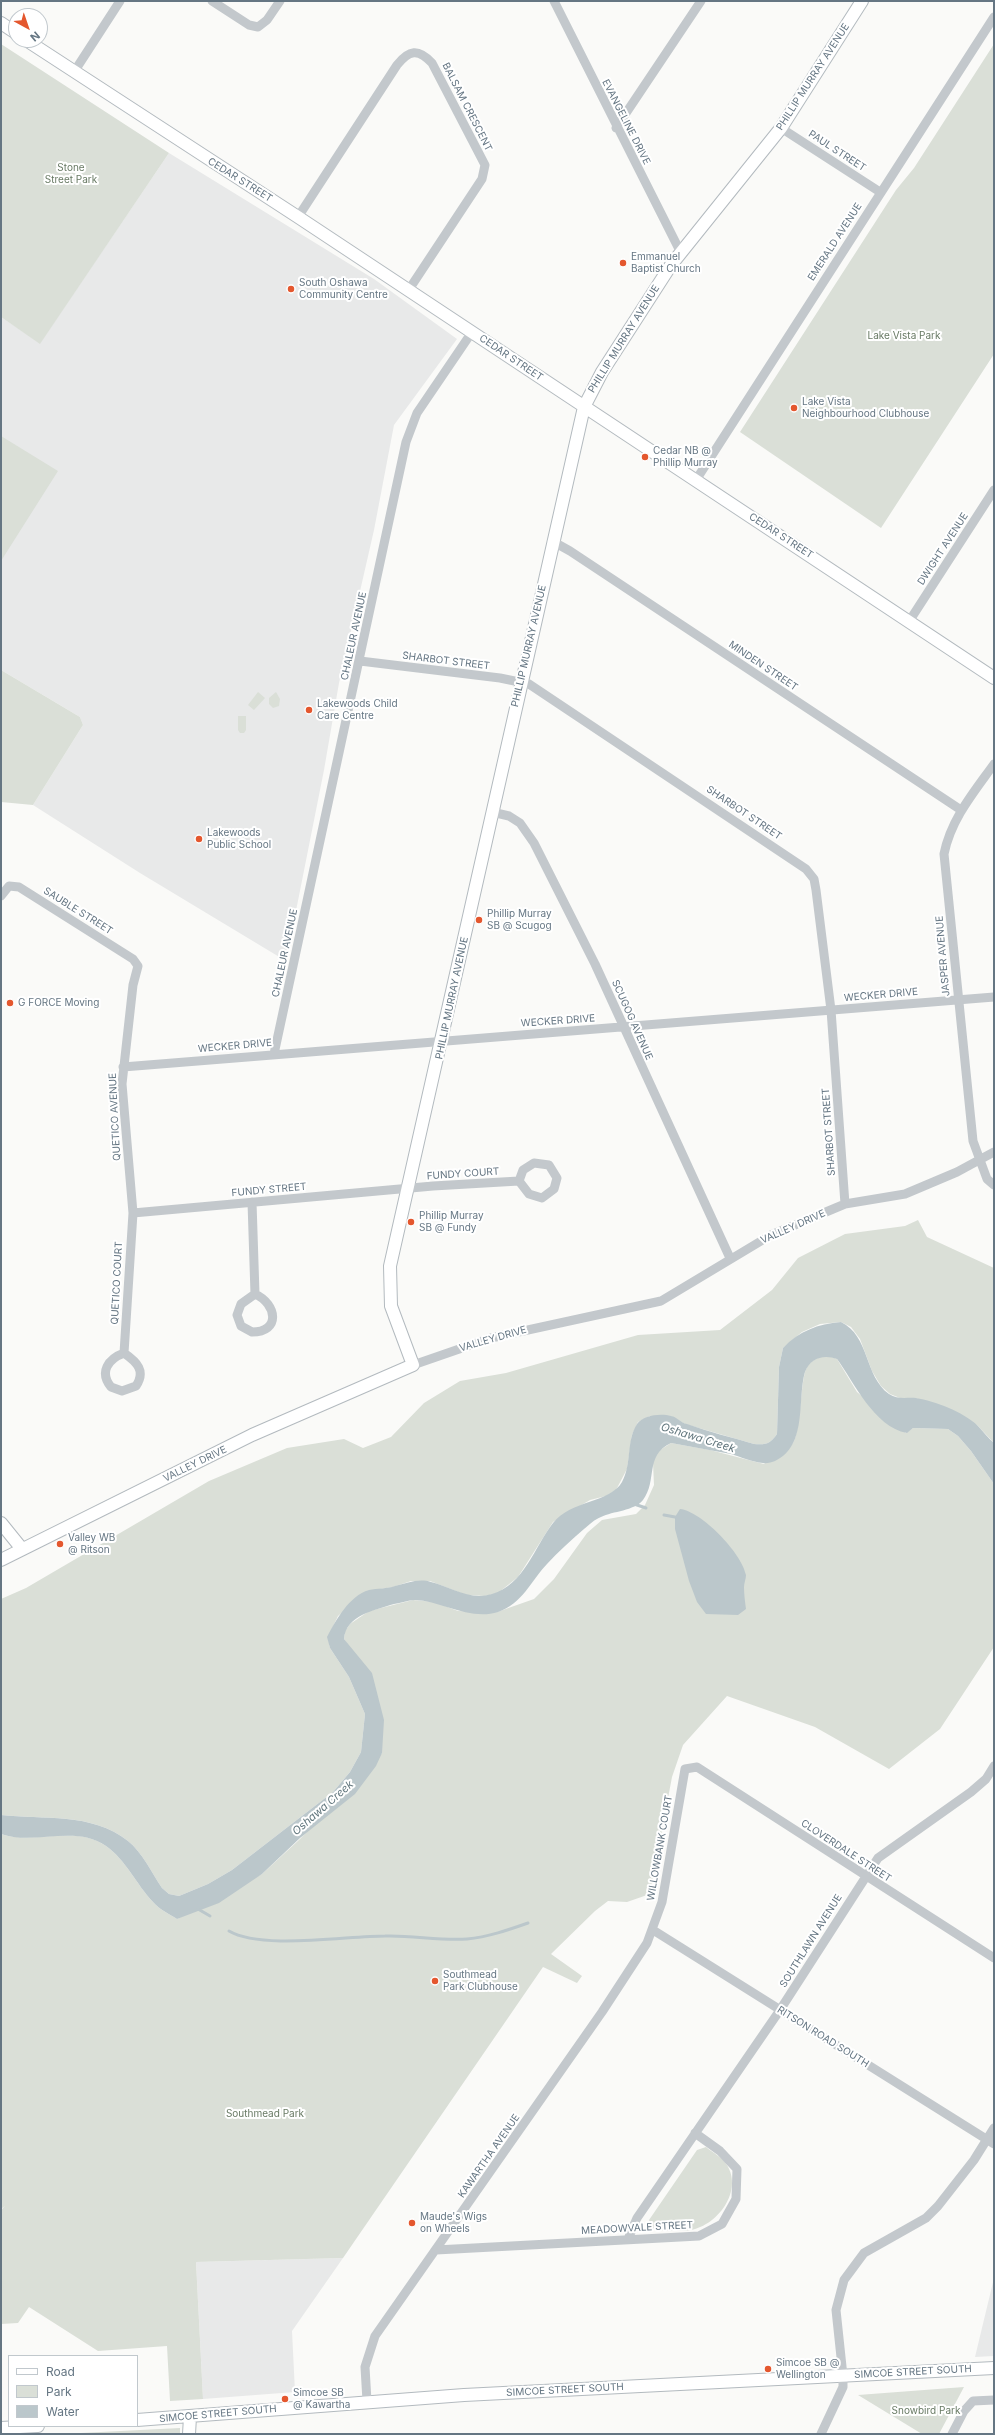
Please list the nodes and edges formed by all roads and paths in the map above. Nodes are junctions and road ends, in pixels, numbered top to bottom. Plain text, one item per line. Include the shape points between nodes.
1 (120, 1) edge
2 (212, 1) edge
3 (280, 1) edge
4 (554, 1) edge
5 (701, 1) edge
6 (862, 1) edge
7 (994, 16) edge
8 (38, 48) edge
9 (74, 72) junction
10 (616, 128) junction
11 (781, 128) junction
12 (880, 192) junction
13 (298, 216) junction
14 (681, 252) junction
15 (408, 291) junction
16 (472, 332) junction
17 (584, 407) junction
18 (696, 480) junction
19 (994, 490) edge
20 (552, 541) junction
21 (910, 620) junction
22 (360, 661) junction
23 (994, 678) edge
24 (520, 682) junction
25 (994, 764) edge
26 (961, 810) junction
27 (492, 812) junction
28 (1, 896) edge
29 (125, 954) joint
30 (994, 997) edge
31 (958, 999) junction
32 (831, 1010) junction
33 (623, 1027) junction
34 (443, 1040) junction
35 (274, 1054) junction
36 (123, 1067) junction
37 (994, 1152) edge
38 (978, 1159) junction
39 (519, 1181) dead end
40 (994, 1185) edge
41 (408, 1188) junction
42 (252, 1202) junction
43 (845, 1204) junction
44 (133, 1213) junction
45 (730, 1258) junction
46 (255, 1294) junction
47 (124, 1353) junction
48 (414, 1365) junction
49 (1, 1523) edge
50 (22, 1549) junction
51 (1, 1560) edge
52 (994, 1766) edge
53 (685, 1769) joint
54 (990, 1781) edge
55 (865, 1876) junction
56 (653, 1930) junction
57 (994, 1958) edge
58 (780, 2010) junction
59 (994, 2128) edge
60 (696, 2133) junction
61 (990, 2142) edge
62 (628, 2239) junction
63 (436, 2250) junction
64 (994, 2368) edge
65 (843, 2376) junction
66 (994, 2400) edge
67 (367, 2401) junction
68 (190, 2417) junction
69 (138, 2420) edge
70 (20, 2427) edge
71 (1, 2428) edge
72 (190, 2434) edge
73 (821, 2434) edge
74 (952, 2434) edge

1 - 9 street
2 - 3 street via 249,25 258,27 267,20
4 - 10 street, EVANGELINE DRIVE
5 - 10 street
6 - 11 street, PHILLIP MURRAY AVENUE
7 - 12 street, EMERALD AVENUE
8 - 9 street, CEDAR STREET
9 - 13 street, CEDAR STREET
10 - 14 street, EVANGELINE DRIVE
11 - 12 street, PAUL STREET
11 - 14 street, PHILLIP MURRAY AVENUE via 755,164
12 - 18 street, EMERALD AVENUE
13 - 15 street, CEDAR STREET
13 - 15 street, BALSAM CRESCENT via 397,65 406,55 416,52 426,55 485,165 482,178
14 - 17 street, PHILLIP MURRAY AVENUE via 606,366
15 - 16 street, CEDAR STREET
16 - 17 street, CEDAR STREET
16 - 22 street, CHALEUR AVENUE via 411,425
17 - 18 street, CEDAR STREET
17 - 20 street, PHILLIP MURRAY AVENUE
18 - 21 street, CEDAR STREET
19 - 21 street, DWIGHT AVENUE
20 - 24 street, PHILLIP MURRAY AVENUE
20 - 26 street, MINDEN STREET
21 - 23 street, CEDAR STREET
22 - 24 street, SHARBOT STREET
22 - 35 street, CHALEUR AVENUE
24 - 27 street, PHILLIP MURRAY AVENUE
24 - 32 street, SHARBOT STREET via 538,689 806,869 814,879 816,890
25 - 26 street, JASPER AVENUE
26 - 31 street, JASPER AVENUE via 947,839 944,854
27 - 33 street, SCUGOG AVENUE via 509,816 526,830 595,964
27 - 34 street, PHILLIP MURRAY AVENUE
28 - 29 street, SAUBLE STREET via 9,886 18,887
29 - 36 street, QUETICO AVENUE via 136,962 138,972 133,985
30 - 31 street, WECKER DRIVE
31 - 32 street, WECKER DRIVE
31 - 38 street, JASPER AVENUE via 973,1141
32 - 33 street, WECKER DRIVE
32 - 43 street, SHARBOT STREET
33 - 34 street, WECKER DRIVE
33 - 45 street, SCUGOG AVENUE
34 - 35 street, WECKER DRIVE
34 - 41 street, PHILLIP MURRAY AVENUE
35 - 36 street, WECKER DRIVE
36 - 44 street, QUETICO AVENUE via 122,1084
37 - 38 street, VALLEY DRIVE
38 - 40 street, JASPER AVENUE via 987,1179
38 - 43 street, VALLEY DRIVE via 957,1172 905,1194
39 - 41 street, FUNDY COURT
41 - 42 street, FUNDY STREET
41 - 48 street, PHILLIP MURRAY AVENUE via 390,1266 391,1306
42 - 44 street, FUNDY STREET
42 - 46 street
43 - 45 street, VALLEY DRIVE via 771,1235
44 - 47 street, QUETICO COURT
45 - 48 street, VALLEY DRIVE via 661,1301 491,1338
46 - 46 street via 269,1303 273,1320 264,1329 252,1332 241,1326 237,1315 241,1304
47 - 47 street via 112,1360 105,1369 104,1376 111,1387 122,1392 136,1386 141,1373 139,1365
48 - 50 street, VALLEY DRIVE via 252,1435
49 - 50 street
50 - 51 street, VALLEY DRIVE
52 - 54 street, SOUTHLAWN AVENUE
53 - 55 street, CLOVERDALE STREET via 697,1768
53 - 56 street, WILLOWBANK COURT via 667,1877
54 - 55 street, SOUTHLAWN AVENUE via 878,1858
55 - 57 street, CLOVERDALE STREET
55 - 58 street, SOUTHLAWN AVENUE
56 - 58 street, RITSON ROAD SOUTH
56 - 63 street, KAWARTHA AVENUE via 610,2000
58 - 60 street, SOUTHLAWN AVENUE
58 - 61 street, RITSON ROAD SOUTH
59 - 61 street
60 - 62 street, SOUTHLAWN AVENUE via 637,2218
60 - 62 street, MEADOWVALE STREET via 720,2151 737,2170 736,2199 722,2224 699,2236
61 - 65 street via 926,2218 864,2253 844,2280 836,2310
62 - 63 street, MEADOWVALE STREET
63 - 67 street, KAWARTHA AVENUE via 375,2336 365,2367
64 - 65 street, SIMCOE STREET SOUTH
65 - 67 street, SIMCOE STREET SOUTH
65 - 73 street via 841,2395
66 - 74 street via 973,2402 964,2411
67 - 68 street, SIMCOE STREET SOUTH
68 - 69 street, SIMCOE STREET SOUTH
68 - 72 street
70 - 71 street

